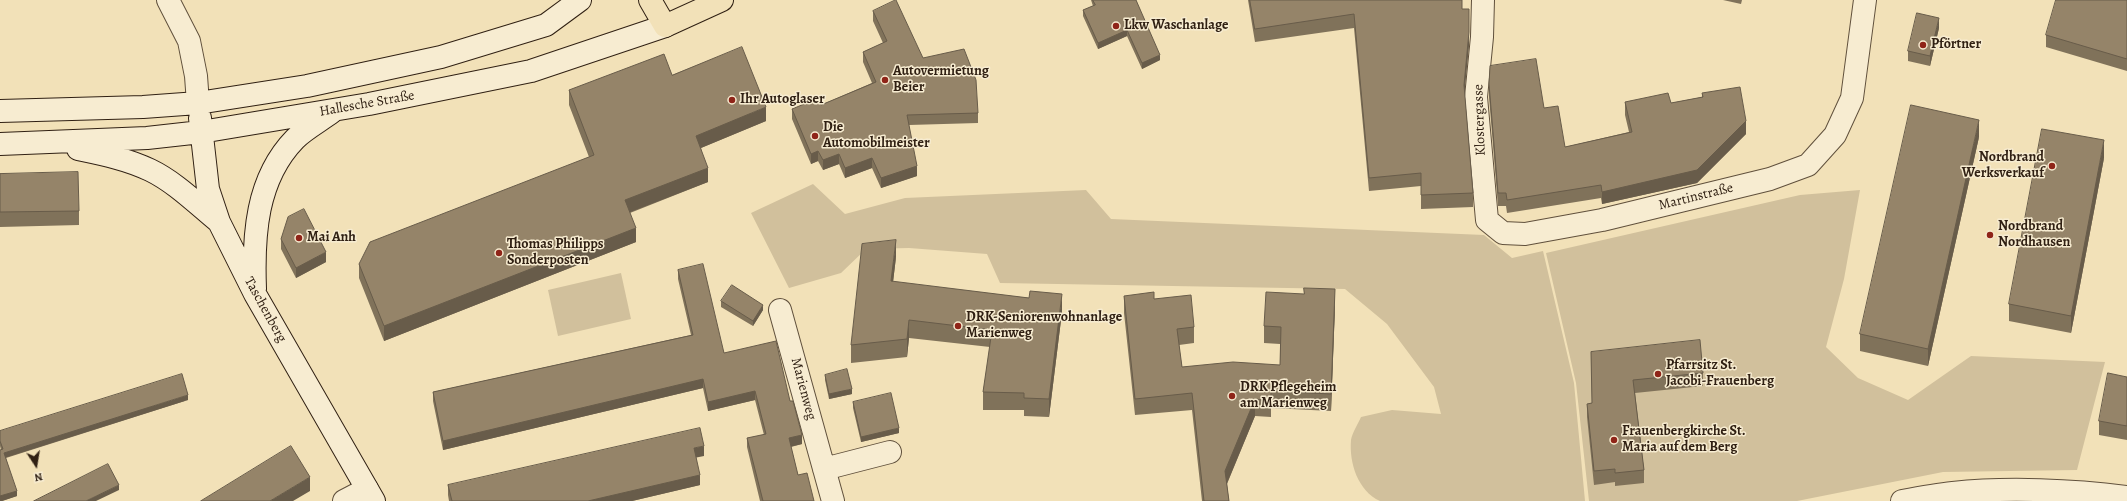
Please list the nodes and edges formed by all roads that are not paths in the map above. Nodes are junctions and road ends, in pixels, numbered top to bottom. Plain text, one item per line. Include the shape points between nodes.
1 (168, 0) edge
2 (580, 0) edge
3 (650, 0) edge
4 (664, 0) edge
5 (722, 0) edge
6 (1483, 0) edge
7 (1865, 0) edge
8 (665, 26) junction
9 (198, 103) junction
10 (337, 109) junction
11 (0, 111) edge
12 (201, 132) junction
13 (54, 143) junction
14 (0, 144) edge
15 (219, 222) junction
16 (1503, 233) joint
17 (255, 294) junction
18 (780, 310) dead end
19 (890, 452) dead end
20 (824, 469) junction
21 (371, 495) edge
22 (2127, 497) edge
23 (344, 501) edge
24 (832, 501) edge
25 (1902, 501) edge

1 - 9 main road, Taschenberg via 189,41
2 - 9 main road, Hallesche Straße via 546,25 441,58 307,86
3 - 8 main road
4 - 8 main road
5 - 8 main road, Hallesche Straße
6 - 16 main road, Klostergasse via 1476,97 1478,122 1487,220
7 - 16 main road, Martinstraße via 1852,98 1835,135 1808,165 1770,179 1602,220 1525,234
8 - 10 main road, Hallesche Straße via 531,71
9 - 11 main road, Hallesche Straße via 143,108
9 - 12 main road, Taschenberg
10 - 12 main road, Hallesche Straße
10 - 17 main road via 295,139 278,162 262,194 255,236
12 - 13 main road, Hallesche Straße
12 - 15 main road, Taschenberg via 208,189
13 - 14 main road, Hallesche Straße
13 - 15 main road via 126,160 150,170 183,192
15 - 17 main road, Taschenberg
17 - 21 main road, Taschenberg
18 - 20 main road, Marienweg
19 - 20 main road
20 - 24 main road, Marienweg
21 - 23 main road
22 - 25 main road via 2088,492 2007,491 1954,493

